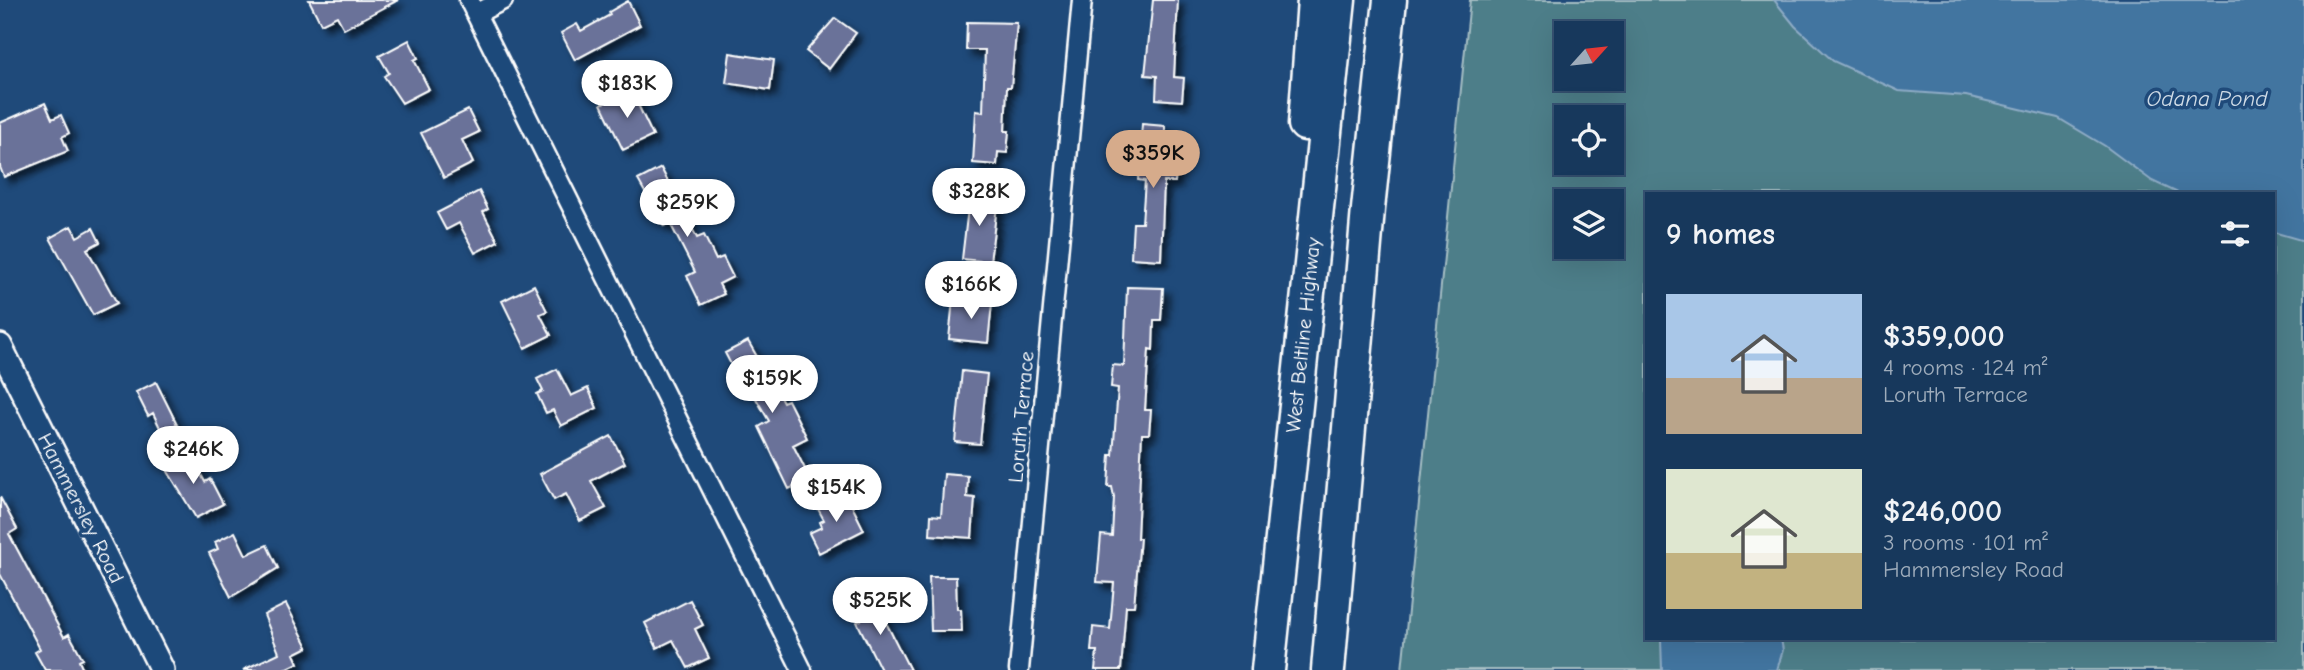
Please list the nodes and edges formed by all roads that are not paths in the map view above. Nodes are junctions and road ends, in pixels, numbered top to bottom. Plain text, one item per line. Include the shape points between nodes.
1 (503, 0) edge
2 (1082, 0) edge
3 (1314, 0) edge
4 (1339, 0) edge
5 (1390, 0) edge
6 (472, 7) edge
7 (0, 346) edge
8 (1278, 569) junction
9 (162, 670) edge
10 (802, 670) edge
11 (1019, 670) edge
12 (1268, 670) edge
13 (1328, 670) edge

1 - 6 street
2 - 11 street, Loruth Terrace
3 - 8 highway
4 - 8 highway, West Beltline Highway
5 - 13 highway
6 - 10 street
7 - 9 street, Hammersley Road
8 - 12 highway, West Beltline Highway

